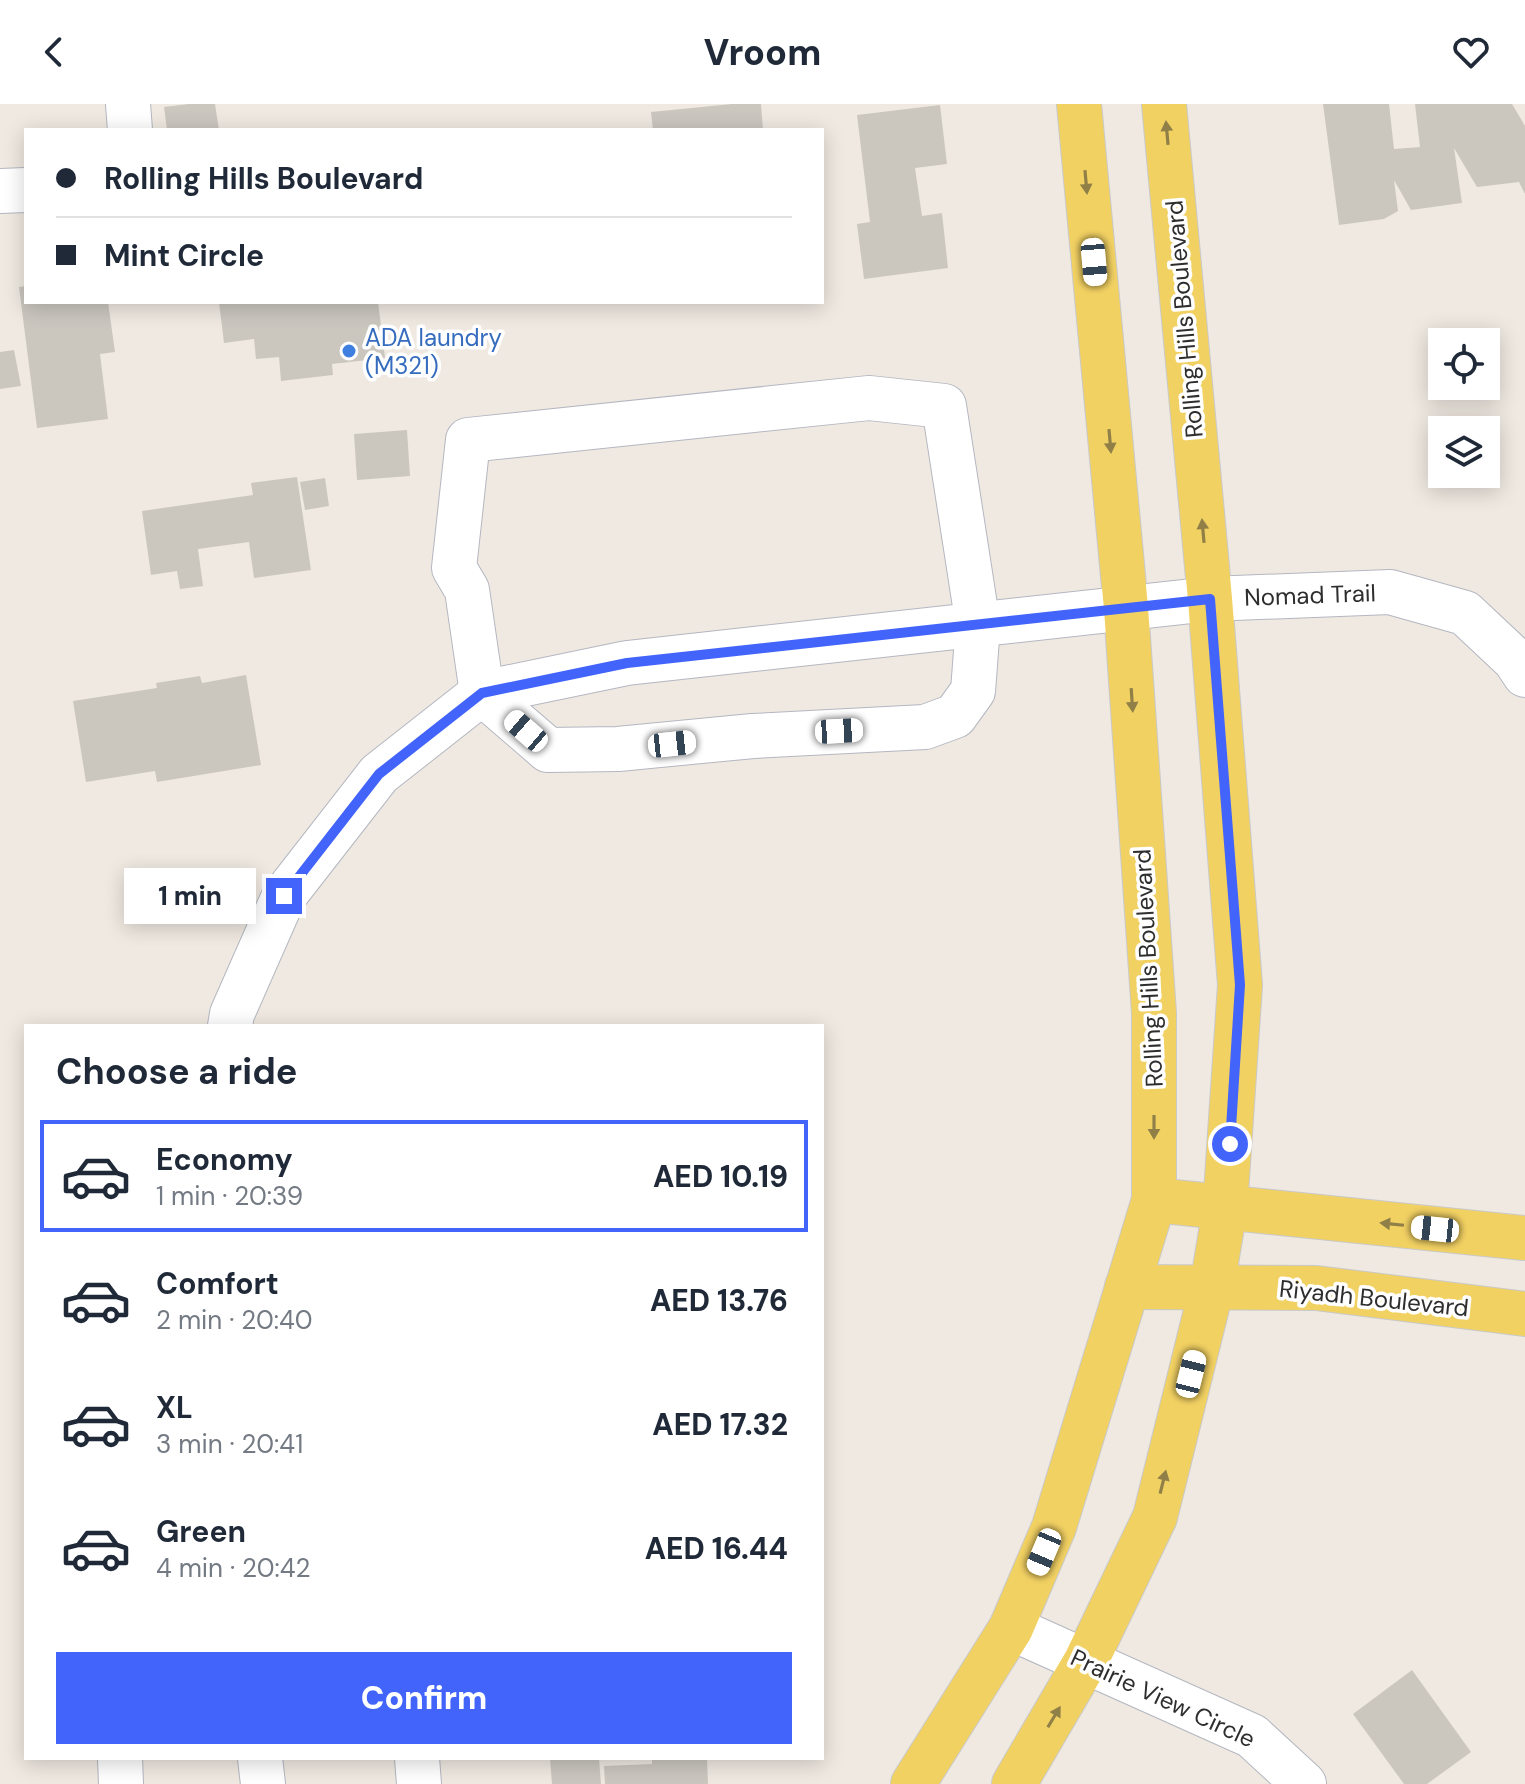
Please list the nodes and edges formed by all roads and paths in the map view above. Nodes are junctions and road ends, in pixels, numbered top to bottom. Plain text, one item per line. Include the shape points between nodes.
1 (128, 104) edge
2 (1079, 104) edge
3 (1164, 104) edge
4 (130, 128) edge
5 (24, 190) edge
6 (0, 191) edge
7 (1210, 599) junction
8 (1126, 608) junction
9 (978, 625) junction
10 (1525, 675) edge
11 (482, 693) junction
12 (230, 1024) edge
13 (1154, 1200) junction
14 (1225, 1208) junction
15 (1525, 1238) edge
16 (1127, 1287) junction
17 (1212, 1287) junction
18 (1525, 1314) edge
19 (1011, 1628) junction
20 (1086, 1661) junction
21 (120, 1760) edge
22 (260, 1760) edge
23 (417, 1760) edge
24 (121, 1784) edge
25 (263, 1784) edge
26 (419, 1784) edge
27 (913, 1784) edge
28 (1014, 1784) edge
29 (1304, 1784) edge

1 - 4 street
2 -> 8 main road, Rolling Hills Boulevard
7 -> 3 main road, Rolling Hills Boulevard
5 - 6 street
7 - 8 street, Nomad Trail
7 - 10 street, Nomad Trail via 1390,592 1465,613
7 - 14 main road, Rolling Hills Boulevard via 1240,985
8 - 9 street, Nomad Trail
8 -> 13 main road, Rolling Hills Boulevard via 1154,1013
9 - 11 street, Nomad Trail via 627,663
9 - 11 street via 973,691 955,716 925,727 548,750
9 - 11 street via 944,406 869,398 468,440 454,568 467,590
11 - 12 street via 379,774 284,896
13 - 14 main road
13 - 16 main road, Rolling Hills Boulevard
15 -> 14 main road
14 - 17 main road, Rolling Hills Boulevard
16 - 17 main road, Riyadh Boulevard
16 - 19 main road, Rolling Hills Boulevard via 1054,1527
17 - 18 main road, Riyadh Boulevard via 1316,1288
20 -> 17 main road, Rolling Hills Boulevard via 1155,1517
19 - 20 street, Prairie View Circle
19 - 27 main road, Rolling Hills Boulevard
28 -> 20 main road, Rolling Hills Boulevard
20 - 29 street, Prairie View Circle via 1252,1736
21 - 24 street
22 - 25 street
23 - 26 street

